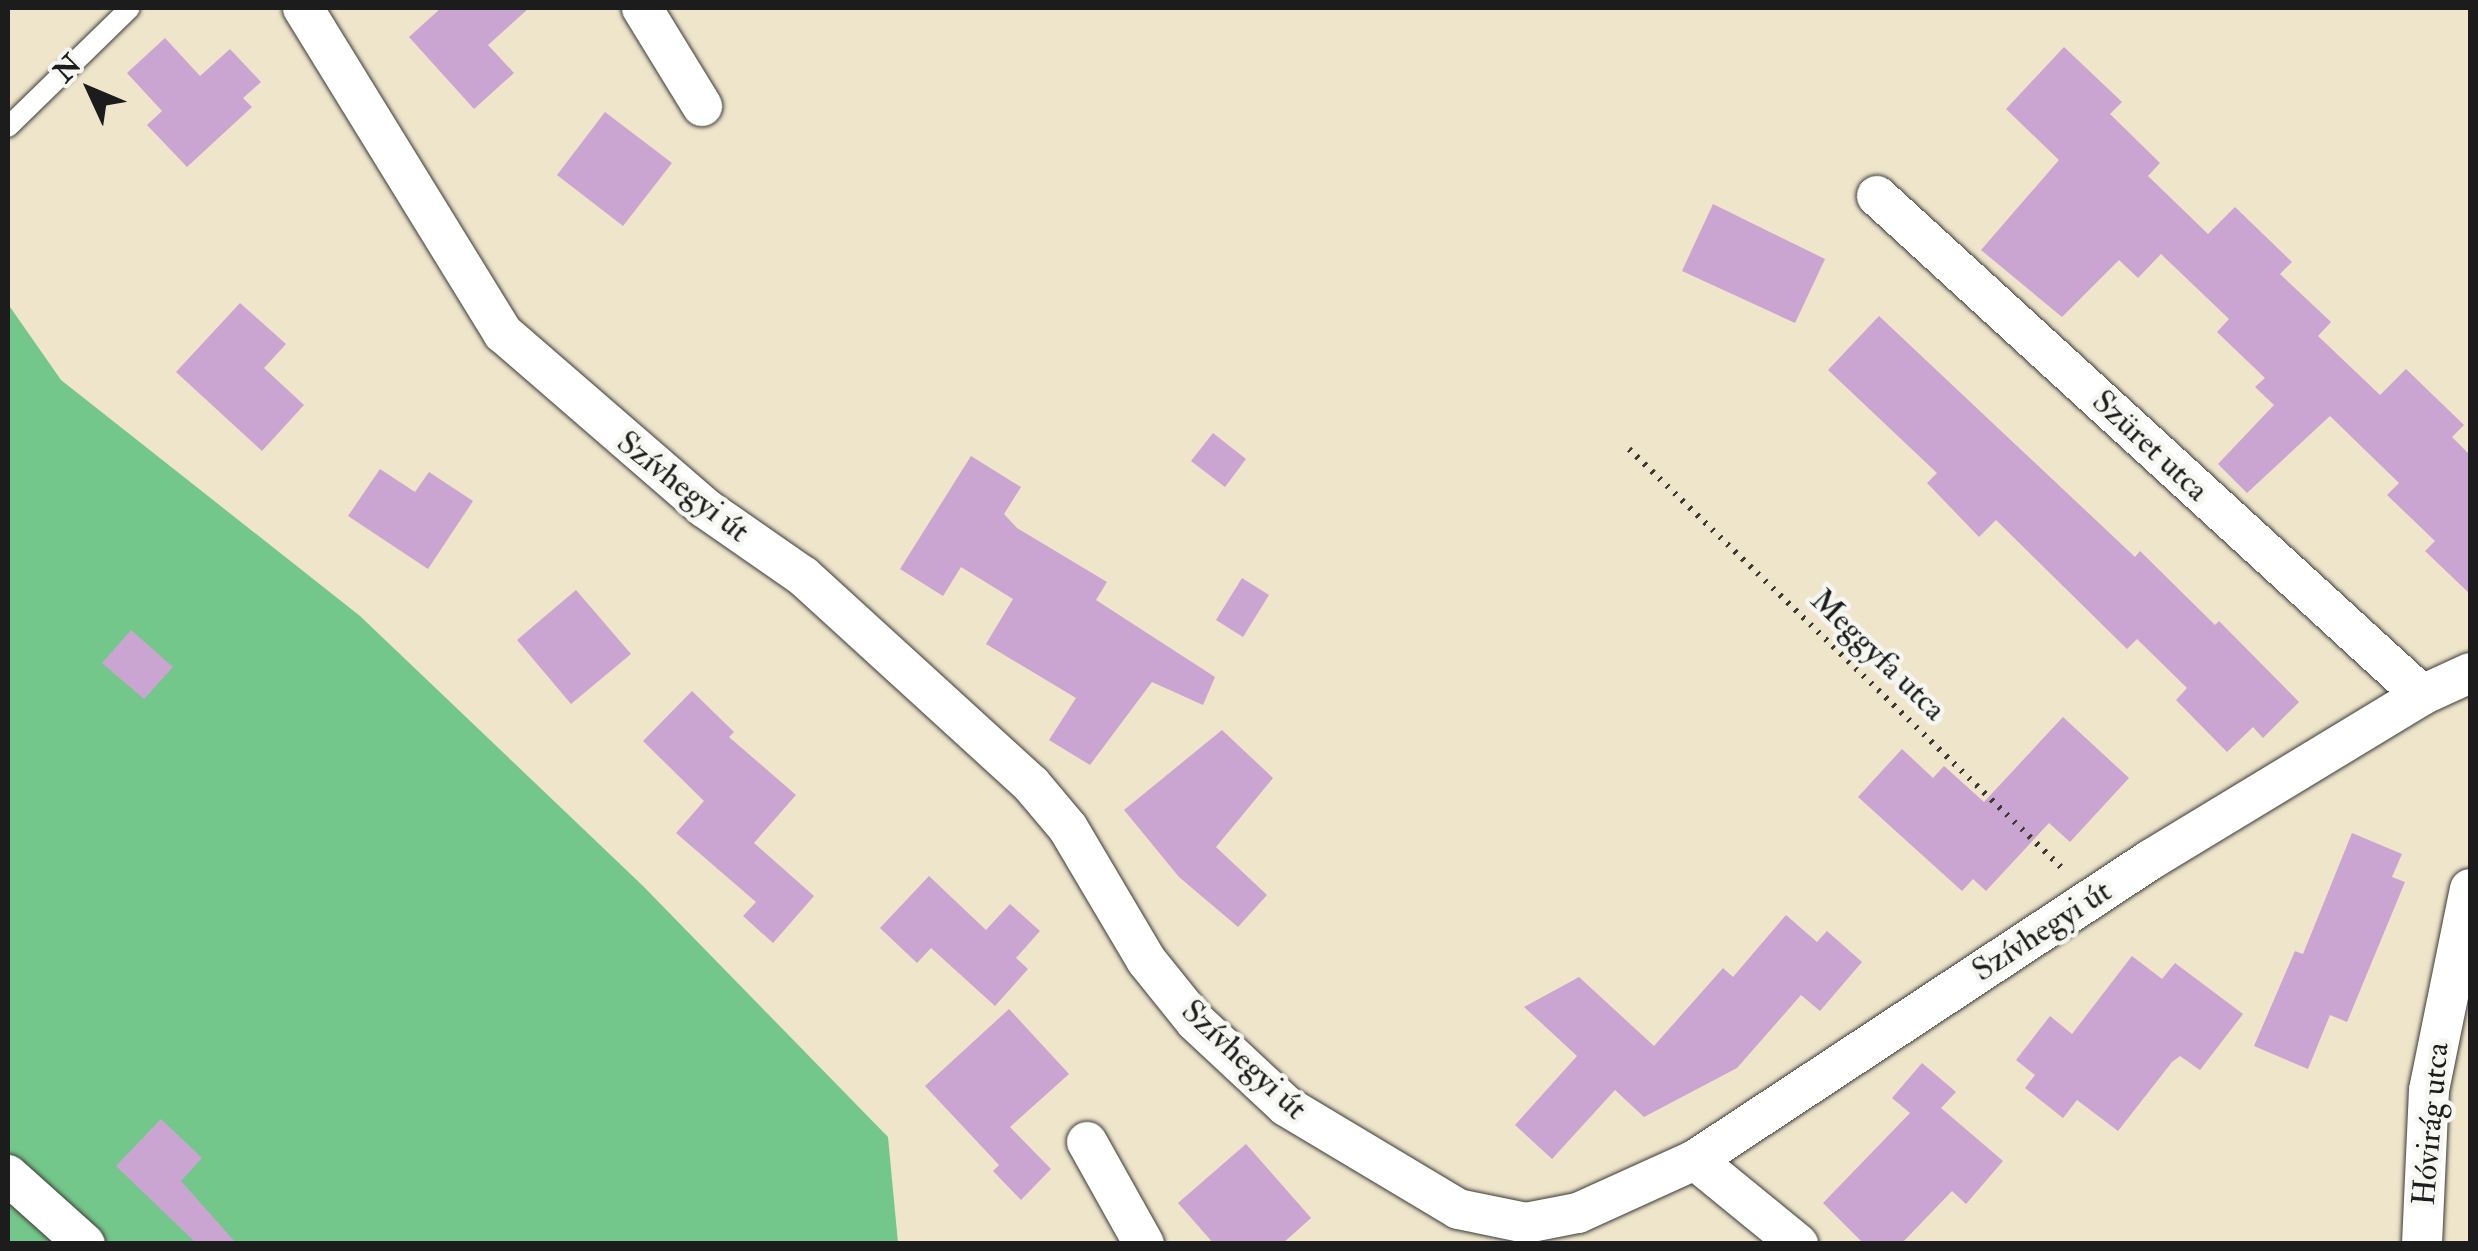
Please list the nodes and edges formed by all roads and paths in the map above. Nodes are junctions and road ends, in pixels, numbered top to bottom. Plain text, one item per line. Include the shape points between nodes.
1 (130, 8) edge
2 (302, 8) edge
3 (642, 8) edge
4 (702, 106) dead end
5 (8, 128) edge
6 (1877, 196) dead end
7 (1629, 449) dead end
8 (2470, 673) edge
9 (2422, 696) junction
10 (2470, 889) edge
11 (2093, 898) junction
12 (1087, 1142) dead end
13 (1695, 1160) junction
14 (8, 1175) edge
15 (1576, 1228) edge
16 (85, 1244) edge
17 (1144, 1244) edge
18 (1798, 1244) edge
19 (2422, 1244) edge

1 - 5 lane
2 - 15 street, Szívhegyi út via 503,334 705,508 817,589 1031,784 1068,828 1146,960 1195,1021 1286,1106 1416,1188 1494,1220
3 - 4 street
6 - 9 street, Szüret utca
7 - 11 path, Meggyfa utca
8 - 9 street, Szívhegyi út
9 - 11 street, Szívhegyi út
10 - 19 street, Hóvirág utca via 2429,1090
11 - 13 street, Szívhegyi út
12 - 17 street
13 - 15 street, Szívhegyi út
13 - 18 street
14 - 16 street

